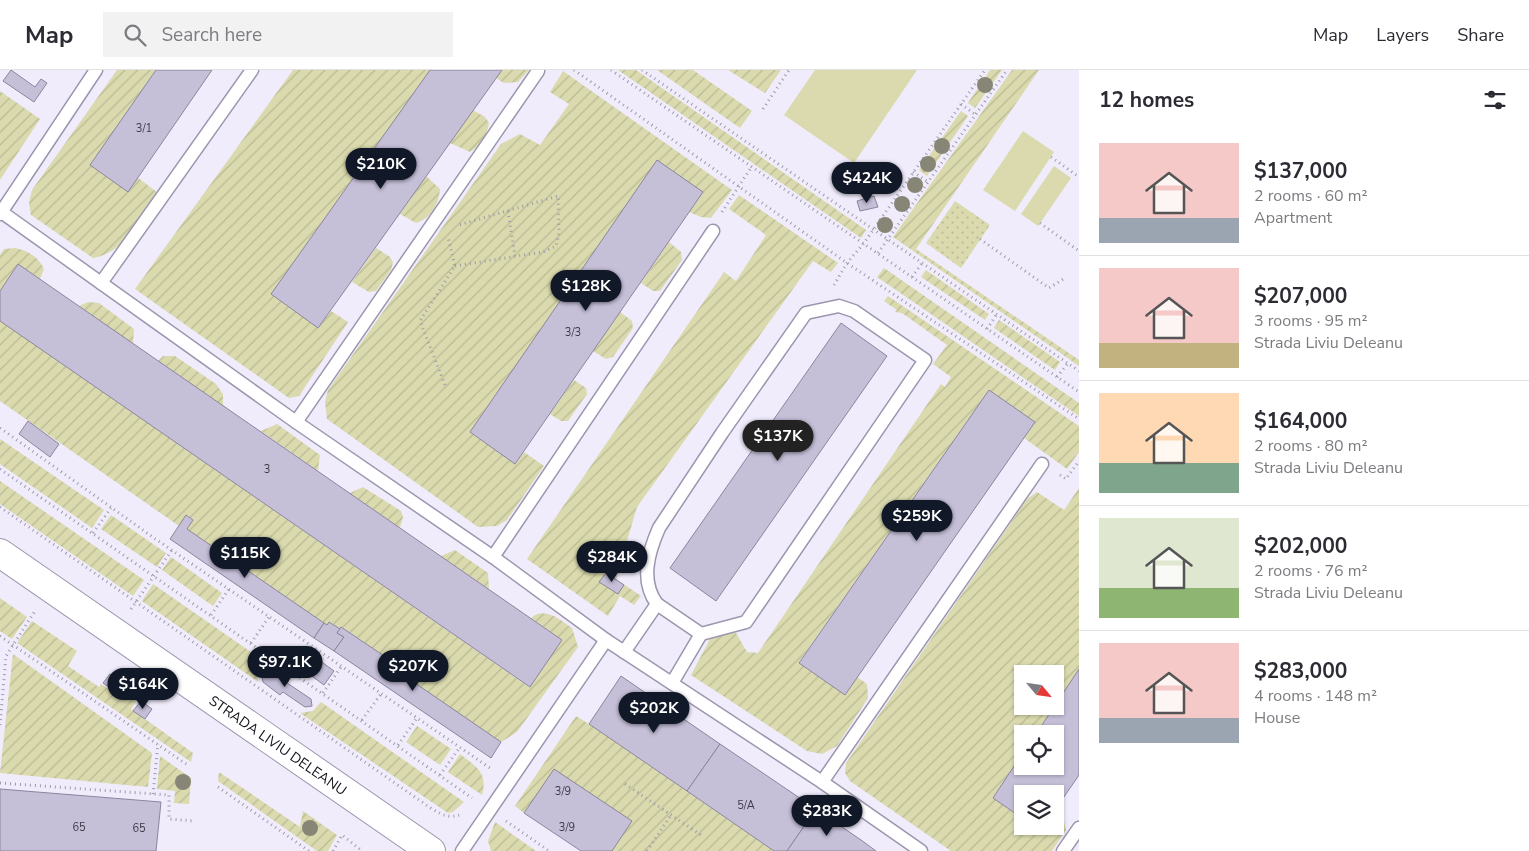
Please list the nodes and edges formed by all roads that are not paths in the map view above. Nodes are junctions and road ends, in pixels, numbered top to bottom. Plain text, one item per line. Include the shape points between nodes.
1 (96, 70) edge
2 (252, 70) edge
3 (538, 71) dead end
4 (0, 212) edge
5 (713, 231) road end
6 (101, 283) junction
7 (296, 422) junction
8 (1042, 464) dead end
9 (0, 552) edge
10 (492, 557) junction
11 (657, 604) junction
12 (701, 634) junction
13 (606, 640) junction
14 (624, 652) junction
15 (672, 684) junction
16 (822, 782) junction
17 (1079, 828) edge
18 (431, 851) edge
19 (462, 851) edge
20 (921, 851) edge
21 (1063, 851) edge

1 - 4 lane
2 - 6 lane
3 - 7 lane
4 - 6 lane
5 - 10 lane
6 - 7 lane
7 - 10 lane
8 - 16 lane
9 - 18 main road, STRADA LIVIU DELEANU
10 - 13 lane
11 - 12 lane
11 - 12 lane via 649,593 647,578 649,554 659,528 806,313 839,306 854,311 925,360 746,622
11 - 14 lane
12 - 15 lane
13 - 14 lane
13 - 19 lane
14 - 15 lane
15 - 16 lane
16 - 20 lane
17 - 21 lane

